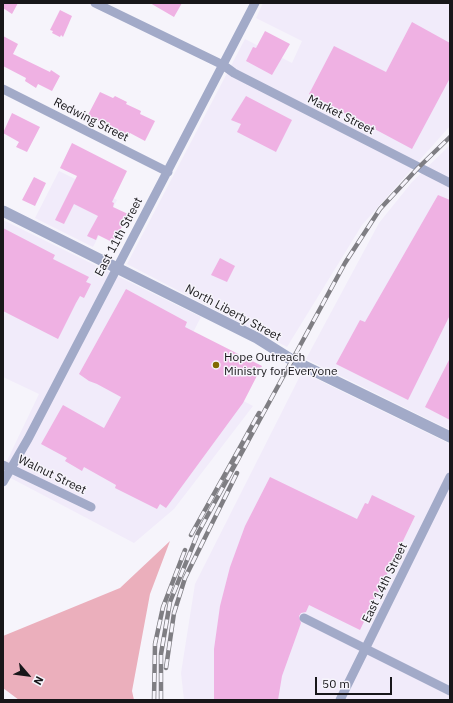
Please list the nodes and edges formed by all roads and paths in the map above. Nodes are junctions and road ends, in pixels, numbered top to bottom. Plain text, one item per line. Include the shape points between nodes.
1 (95, 3) edge
2 (255, 3) edge
3 (222, 65) junction
4 (3, 89) edge
5 (168, 172) junction
6 (450, 183) edge
7 (3, 211) edge
8 (117, 267) junction
9 (450, 437) edge
10 (7, 466) edge
11 (450, 477) edge
12 (3, 482) edge
13 (91, 507) dead end
14 (304, 618) dead end
15 (366, 649) junction
16 (450, 691) edge
17 (340, 700) edge

1 - 3 street, Market Street
2 - 3 street, East 11th Street
3 - 5 street, East 11th Street
3 - 6 street, Market Street
4 - 5 street, Redwing Street
5 - 8 street, East 11th Street
7 - 8 street, North Liberty Street
8 - 9 street, North Liberty Street via 257,338 292,360
8 - 10 street, East 11th Street via 28,439
10 - 12 street, East 11th Street
10 - 13 street, Walnut Street
11 - 15 street, East 14th Street
14 - 15 street
15 - 16 street
15 - 17 street, East 14th Street

